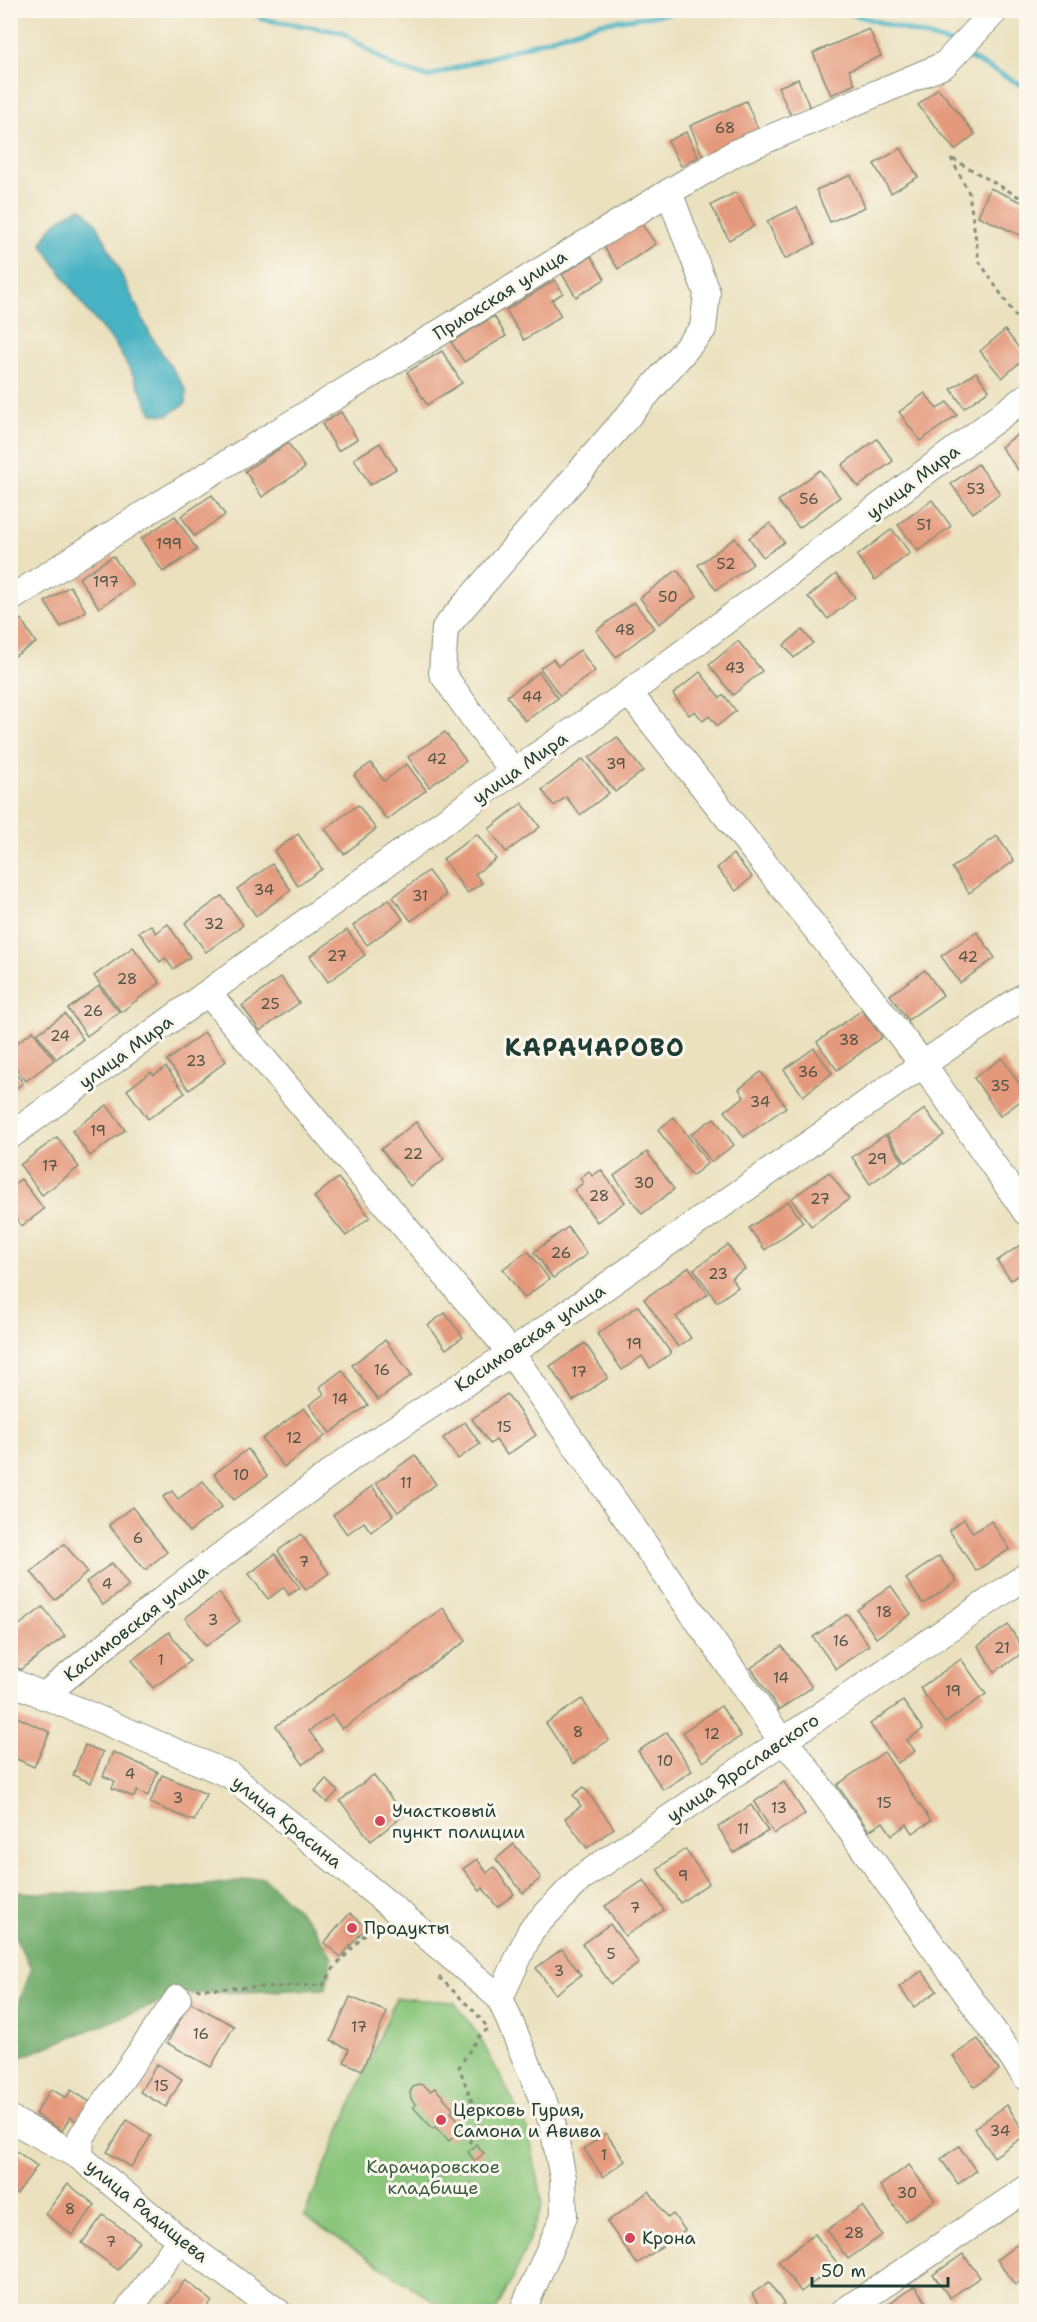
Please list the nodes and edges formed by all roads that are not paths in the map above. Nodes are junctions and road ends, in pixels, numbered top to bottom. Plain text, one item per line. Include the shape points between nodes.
1 (996, 10) edge
2 (669, 192) junction
3 (1026, 397) edge
4 (10, 600) edge
5 (629, 693) junction
6 (514, 771) junction
7 (208, 993) junction
8 (1026, 995) edge
9 (923, 1064) junction
10 (10, 1136) edge
11 (1026, 1212) edge
12 (511, 1353) junction
13 (1026, 1576) edge
14 (10, 1681) edge
15 (44, 1696) junction
16 (782, 1740) junction
17 (178, 1998) road end
18 (500, 1998) junction
19 (1026, 2077) edge
20 (10, 2119) edge
21 (80, 2157) junction
22 (1026, 2189) edge
23 (180, 2240) junction
24 (127, 2312) edge
25 (278, 2312) edge
26 (522, 2312) edge
27 (843, 2312) edge

1 - 2 street, Приокская улица via 944,65 737,152
2 - 4 street, Приокская улица
2 - 6 street via 707,293 703,329 445,628 442,673
3 - 5 street, улица Мира
5 - 6 street, улица Мира
5 - 9 street
6 - 7 street, улица Мира
7 - 10 street, улица Мира
7 - 12 street
8 - 9 street, Касимовская улица
9 - 11 street
9 - 12 street, Касимовская улица
12 - 15 street, Касимовская улица via 353,1456 162,1600
12 - 16 street
13 - 16 street, улица Ярославского
14 - 15 street, улица Красина
15 - 18 street, улица Красина via 230,1775
16 - 18 street, улица Ярославского via 582,1878 531,1930
16 - 19 street via 799,1758
17 - 21 street via 81,2137
18 - 26 street via 552,2122 563,2178 564,2216
20 - 21 street, улица Радищева
21 - 23 street, улица Радищева
22 - 27 street
23 - 24 street
23 - 25 street, улица Радищева

